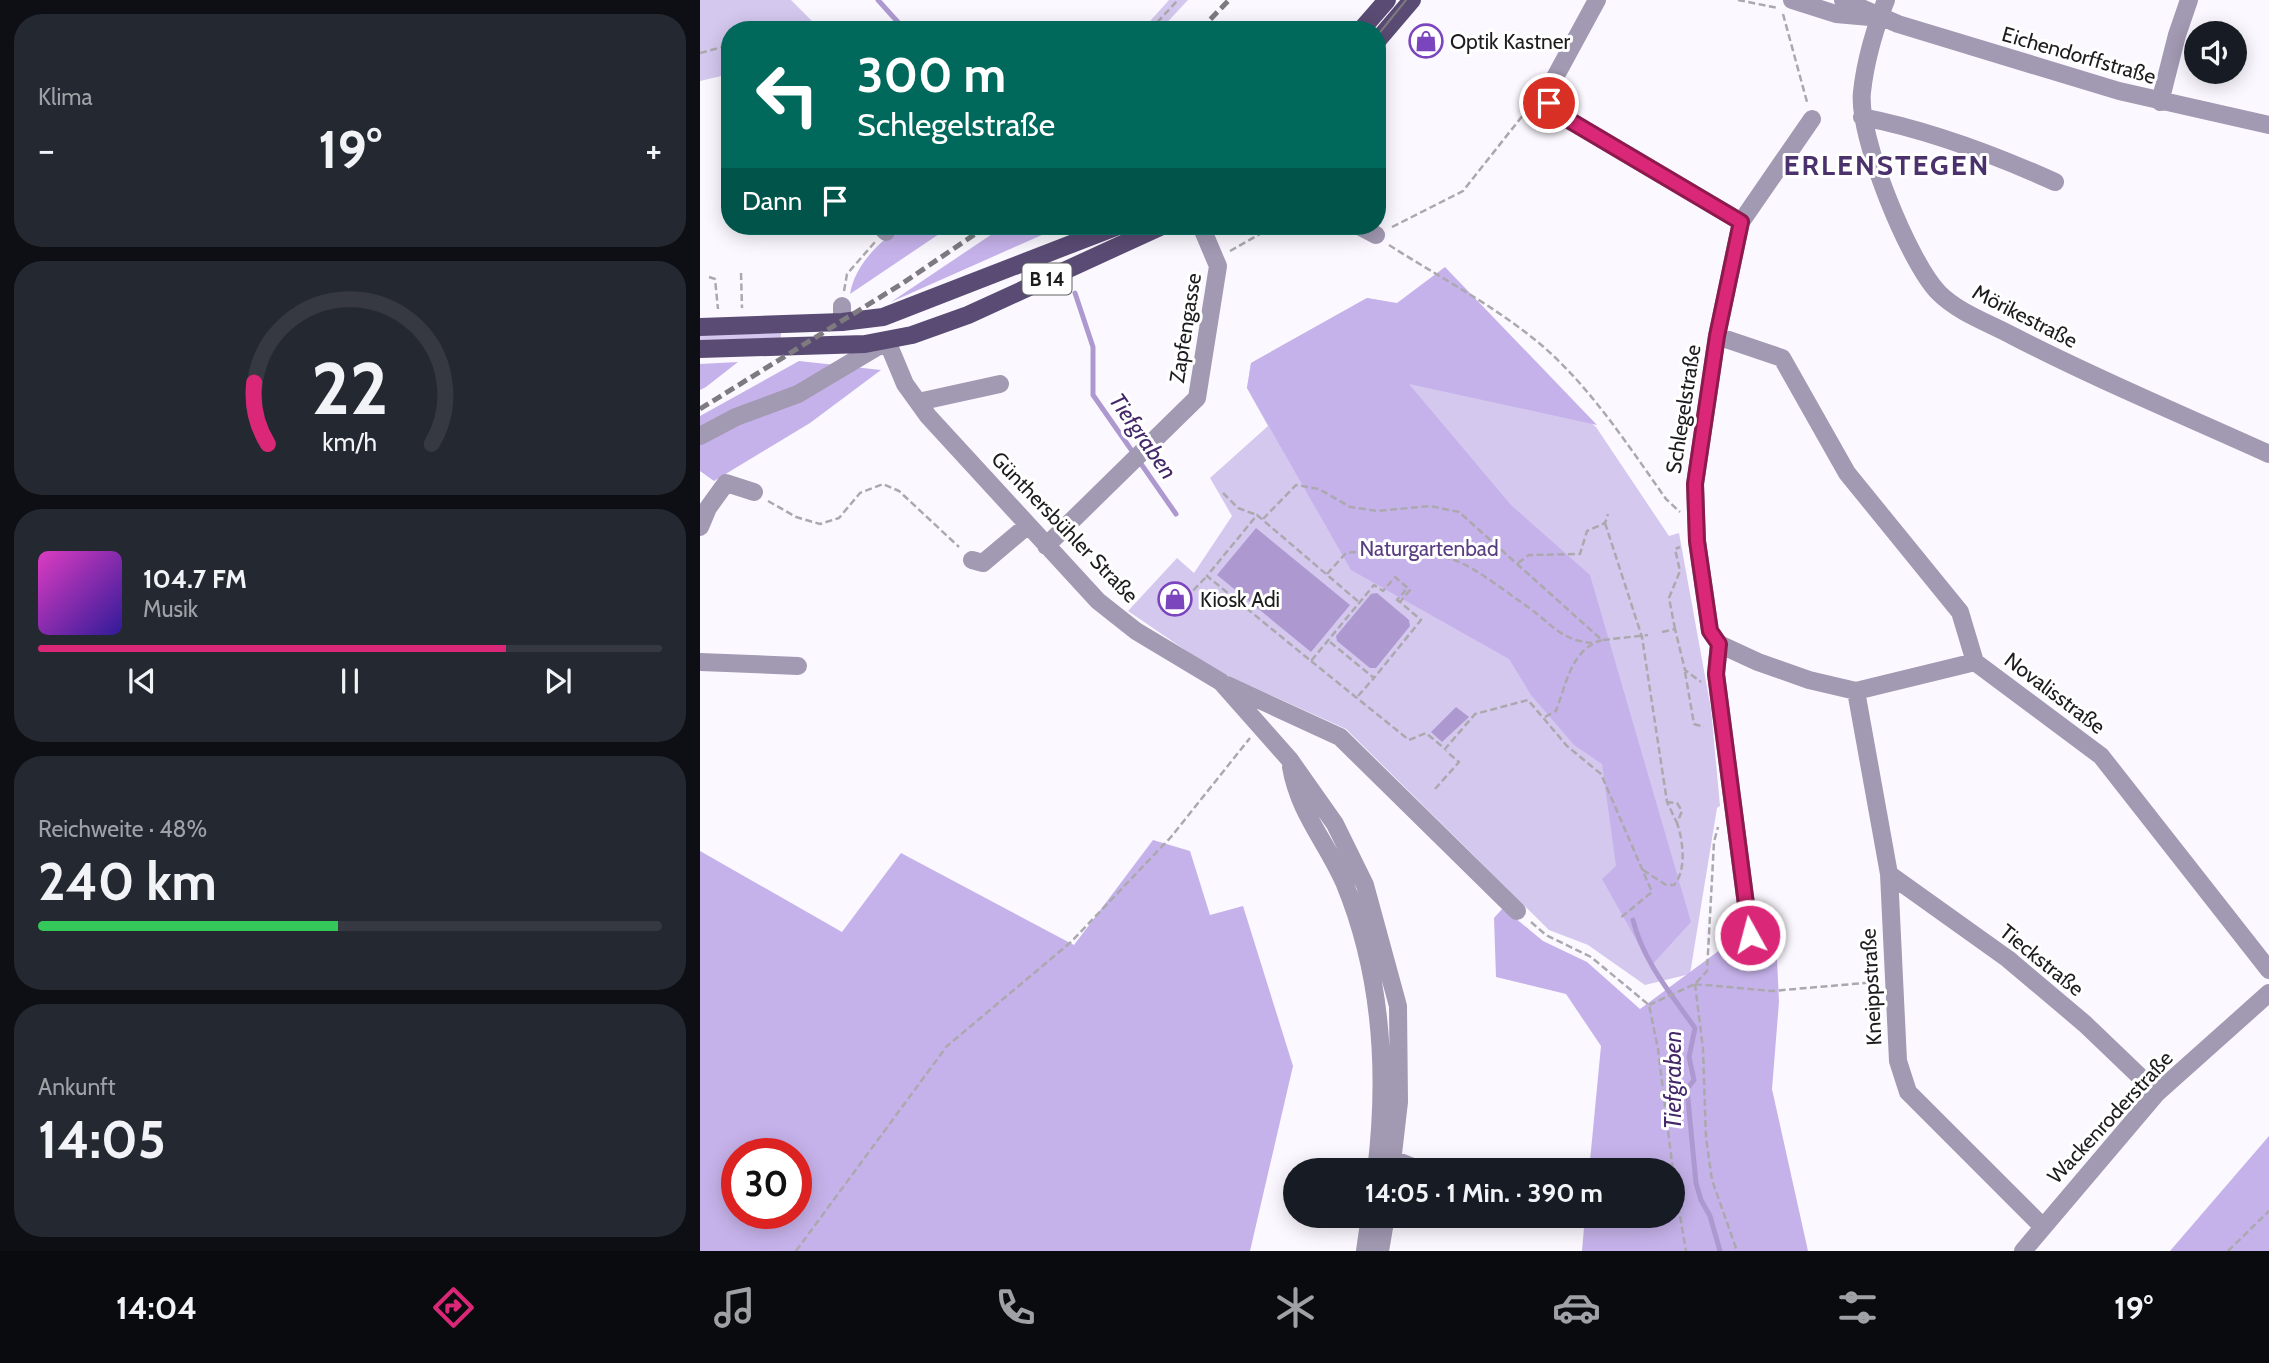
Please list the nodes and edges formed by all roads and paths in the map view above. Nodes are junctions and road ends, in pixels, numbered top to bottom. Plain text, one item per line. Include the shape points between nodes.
1 (1178, 0) edge
2 (1387, 0) edge
3 (1412, 0) edge
4 (1597, 0) edge
5 (1792, 0) edge
6 (1843, 0) edge
7 (1886, 0) edge
8 (2189, 0) edge
9 (1783, 17) dead end
10 (1879, 17) junction
11 (1158, 21) edge
12 (1369, 21) edge
13 (1386, 30) edge
14 (721, 47) edge
15 (700, 52) edge
16 (1547, 92) junction
17 (2160, 102) junction
18 (1862, 117) junction
19 (1812, 119) joint
20 (2269, 125) edge
21 (2055, 182) dead end
22 (1741, 222) junction
23 (1386, 230) edge
24 (878, 235) edge
25 (1143, 235) edge
26 (1205, 235) edge
27 (1258, 235) edge
28 (1376, 235) edge
29 (1094, 236) joint
30 (1102, 254) junction
31 (1216, 260) junction
32 (741, 273) dead end
33 (709, 277) dead end
34 (742, 308) dead end
35 (718, 309) dead end
36 (842, 314) junction
37 (883, 317) junction
38 (700, 327) edge
39 (1717, 336) junction
40 (887, 341) junction
41 (700, 349) edge
42 (1000, 384) dead end
43 (918, 402) junction
44 (700, 436) edge
45 (2269, 454) edge
46 (754, 492) joint
47 (1223, 493) dead end
48 (1608, 514) dead end
49 (1257, 515) junction
50 (1263, 519) junction
51 (1695, 519) junction
52 (1605, 523) junction
53 (1028, 525) junction
54 (700, 527) edge
55 (1046, 546) junction
56 (1675, 549) dead end
57 (972, 559) joint
58 (1517, 563) junction
59 (1327, 574) junction
60 (1207, 576) junction
61 (1401, 588) dead end
62 (1186, 598) dead end
63 (1360, 603) junction
64 (1400, 603) junction
65 (1675, 629) junction
66 (1662, 632) dead end
67 (1648, 635) dead end
68 (1642, 637) junction
69 (1602, 640) junction
70 (1330, 642) junction
71 (1592, 643) junction
72 (1719, 644) junction
73 (1311, 661) junction
74 (700, 662) edge
75 (1975, 662) junction
76 (799, 666) dead end
77 (1685, 670) junction
78 (1374, 678) junction
79 (1221, 682) junction
80 (1703, 684) dead end
81 (1856, 691) junction
82 (1357, 698) junction
83 (1545, 717) junction
84 (1259, 727) junction
85 (1704, 727) dead end
86 (1445, 749) junction
87 (1290, 760) junction
88 (1435, 789) dead end
89 (1667, 802) junction
90 (1733, 809) junction
91 (1677, 823) junction
92 (1641, 869) junction
93 (1889, 874) junction
94 (1517, 911) joint
95 (1619, 919) dead end
96 (1750, 935) dead end
97 (2269, 970) edge
98 (1894, 981) junction
99 (1695, 984) junction
100 (2269, 993) edge
101 (1649, 1005) junction
102 (2157, 1093) junction
103 (1377, 1158) edge
104 (1393, 1158) edge
105 (1671, 1158) edge
106 (2269, 1211) edge
107 (2042, 1226) junction
108 (1369, 1228) edge
109 (1384, 1228) edge
110 (1682, 1228) edge
111 (796, 1251) edge
112 (1366, 1251) edge
113 (1380, 1251) edge
114 (1686, 1251) edge
115 (1737, 1251) edge
116 (2023, 1251) edge
117 (2228, 1251) edge

1 - 11 path
2 - 12 main road
3 - 13 main road
4 - 16 street
5 - 10 street, Eichendorffstraße via 1836,15
6 - 10 street, Eichendorffstraße
7 - 10 street, Mörikestraße
8 - 17 street
9 - 19 path
10 - 17 street, Eichendorffstraße
10 - 18 street, Mörikestraße via 1862,92
14 - 15 path
16 - 22 street via 1557,113
16 - 23 path via 1521,114 1462,191
17 - 20 street, Eichendorffstraße
18 - 21 street via 1995,155
18 - 45 street, Mörikestraße via 1900,228 1946,299 2058,359
19 - 22 street, Schlegelstraße
22 - 39 street, Schlegelstraße
24 - 36 path via 847,274
25 - 30 main road, B 14
26 - 31 street, Zapfengasse
27 - 31 path
28 - 51 path via 1546,349 1583,388 1666,499
29 - 30 main road, B 14
29 - 37 main road, B 14
30 - 40 main road, B 14 via 968,315
31 - 55 street, Zapfengasse via 1197,398
32 - 34 path
33 - 35 path via 715,279
36 - 37 main road, B 14
36 - 38 main road, B 14
37 - 40 main road
39 - 51 street, Schlegelstraße via 1695,484
39 - 75 street, Novalisstraße via 1782,358 1847,473 1960,612
40 - 41 main road, B 14
40 - 43 street, Günthersbühler Straße
40 - 44 street via 799,394
42 - 43 street
43 - 53 street, Günthersbühler Straße
46 - 54 street via 726,483
46 - 57 path via 796,517 820,524 839,518 860,493 883,484 915,505
47 - 49 path via 1238,508
48 - 52 path
49 - 50 path
49 - 60 path
50 - 58 path via 1296,485 1319,489 1350,508 1377,511 1430,506 1459,512
50 - 59 path
51 - 72 street, Schlegelstraße via 1710,631
52 - 58 path via 1587,531 1580,554 1529,555
52 - 68 path
53 - 55 street, Günthersbühler Straße
53 - 57 street via 983,563
55 - 79 street, Günthersbühler Straße via 1112,614
56 - 65 path via 1680,571 1669,598
58 - 69 path
59 - 63 path
59 - 71 path via 1346,553 1364,551 1456,560 1572,641
60 - 62 path
60 - 73 path
61 - 64 path via 1405,591 1397,600
63 - 64 path via 1374,585 1383,592 1395,577 1410,590
63 - 70 path
64 - 78 path via 1421,620
65 - 66 path
65 - 77 path
67 - 68 path
68 - 69 path
68 - 89 path
69 - 71 path
70 - 73 path
70 - 78 path
71 - 83 path via 1565,679 1556,711
72 - 81 street via 1809,680
72 - 90 street, Schlegelstraße via 1716,674
73 - 82 path
74 - 76 street
75 - 81 street
75 - 97 street, Novalisstraße via 2101,756
77 - 80 path
77 - 85 path via 1694,724
78 - 82 path
79 - 84 street, Günthersbühler Straße
79 - 94 street via 1340,737
81 - 93 street, Kneippstraße
82 - 86 path via 1409,740 1426,733
83 - 86 path via 1528,700 1475,714
83 - 92 path via 1567,746 1601,774
84 - 87 street, Günthersbühler Straße
84 - 111 path via 1171,837 1071,942 947,1046
86 - 88 path via 1459,762
87 - 103 street via 1296,794 1343,881 1365,947 1382,1048
87 - 104 street, Günthersbühler Straße via 1335,824 1365,885 1398,1006 1399,1102
89 - 91 path
89 - 91 path via 1677,803 1682,811
90 - 96 street, Schlegelstraße
90 - 99 path via 1720,819 1714,842 1707,971
91 - 92 path via 1683,839 1679,879 1666,885
92 - 95 path via 1652,891
93 - 98 street, Kneippstraße
93 - 102 street, Tieckstraße via 2008,959
94 - 101 path via 1546,935 1591,957
98 - 99 path via 1772,990
98 - 107 street, Kneippstraße via 1898,1061 1908,1092
99 - 101 path
99 - 115 path via 1712,1180
100 - 102 street, Wackenroderstraße
101 - 105 path
102 - 107 street, Wackenroderstraße
106 - 117 path
107 - 116 street, Wackenroderstraße
108 - 112 street
109 - 113 street
110 - 114 path

